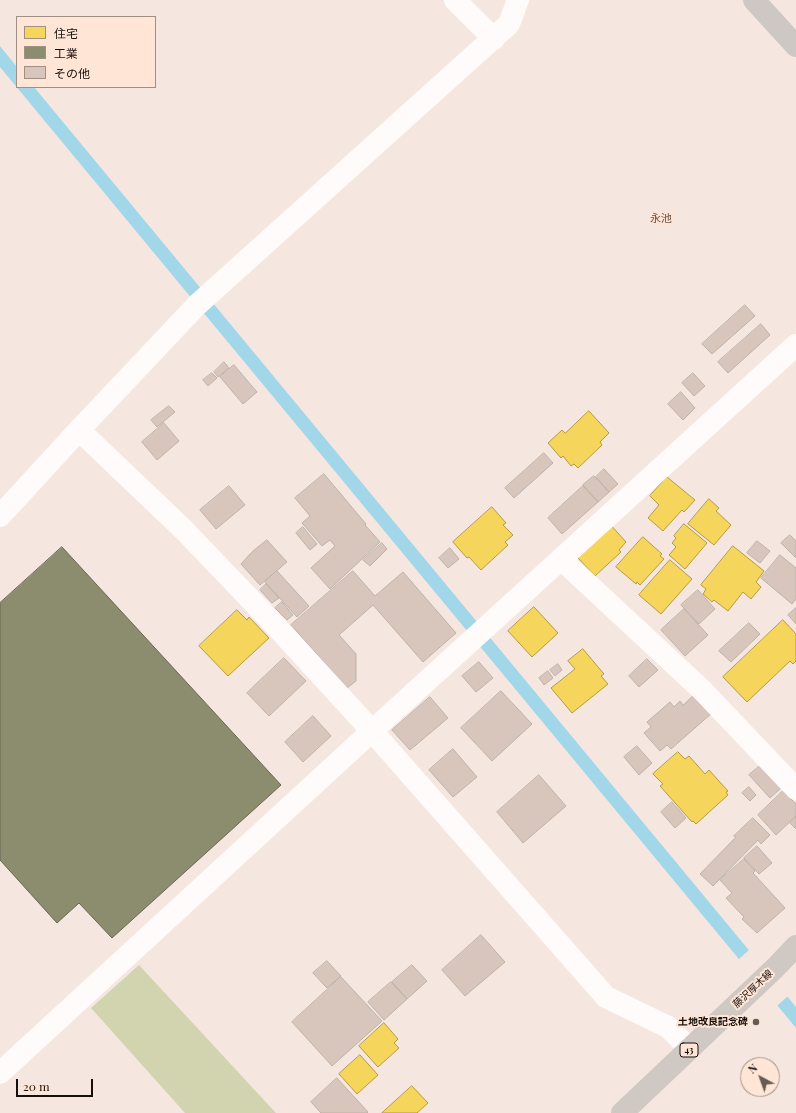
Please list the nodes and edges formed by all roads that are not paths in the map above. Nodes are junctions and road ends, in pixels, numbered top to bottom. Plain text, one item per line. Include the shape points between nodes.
1 (455, 0) edge
2 (518, 0) edge
3 (754, 0) edge
4 (494, 39) junction
5 (796, 46) edge
6 (796, 345) edge
7 (79, 430) junction
8 (0, 516) edge
9 (561, 559) junction
10 (372, 731) junction
11 (796, 789) edge
12 (796, 946) edge
13 (690, 1049) junction
14 (0, 1073) edge
15 (622, 1113) edge

1 - 4 street
2 - 4 street via 509,24
3 - 5 street
4 - 7 street via 202,301
6 - 9 street
7 - 8 street
7 - 10 street via 188,535
9 - 10 street
9 - 11 street via 702,690
10 - 13 street via 606,997 668,1027
10 - 14 street
12 - 13 main road, 藤沢厚木線 / 43
13 - 15 main road, 藤沢厚木線 / 43

